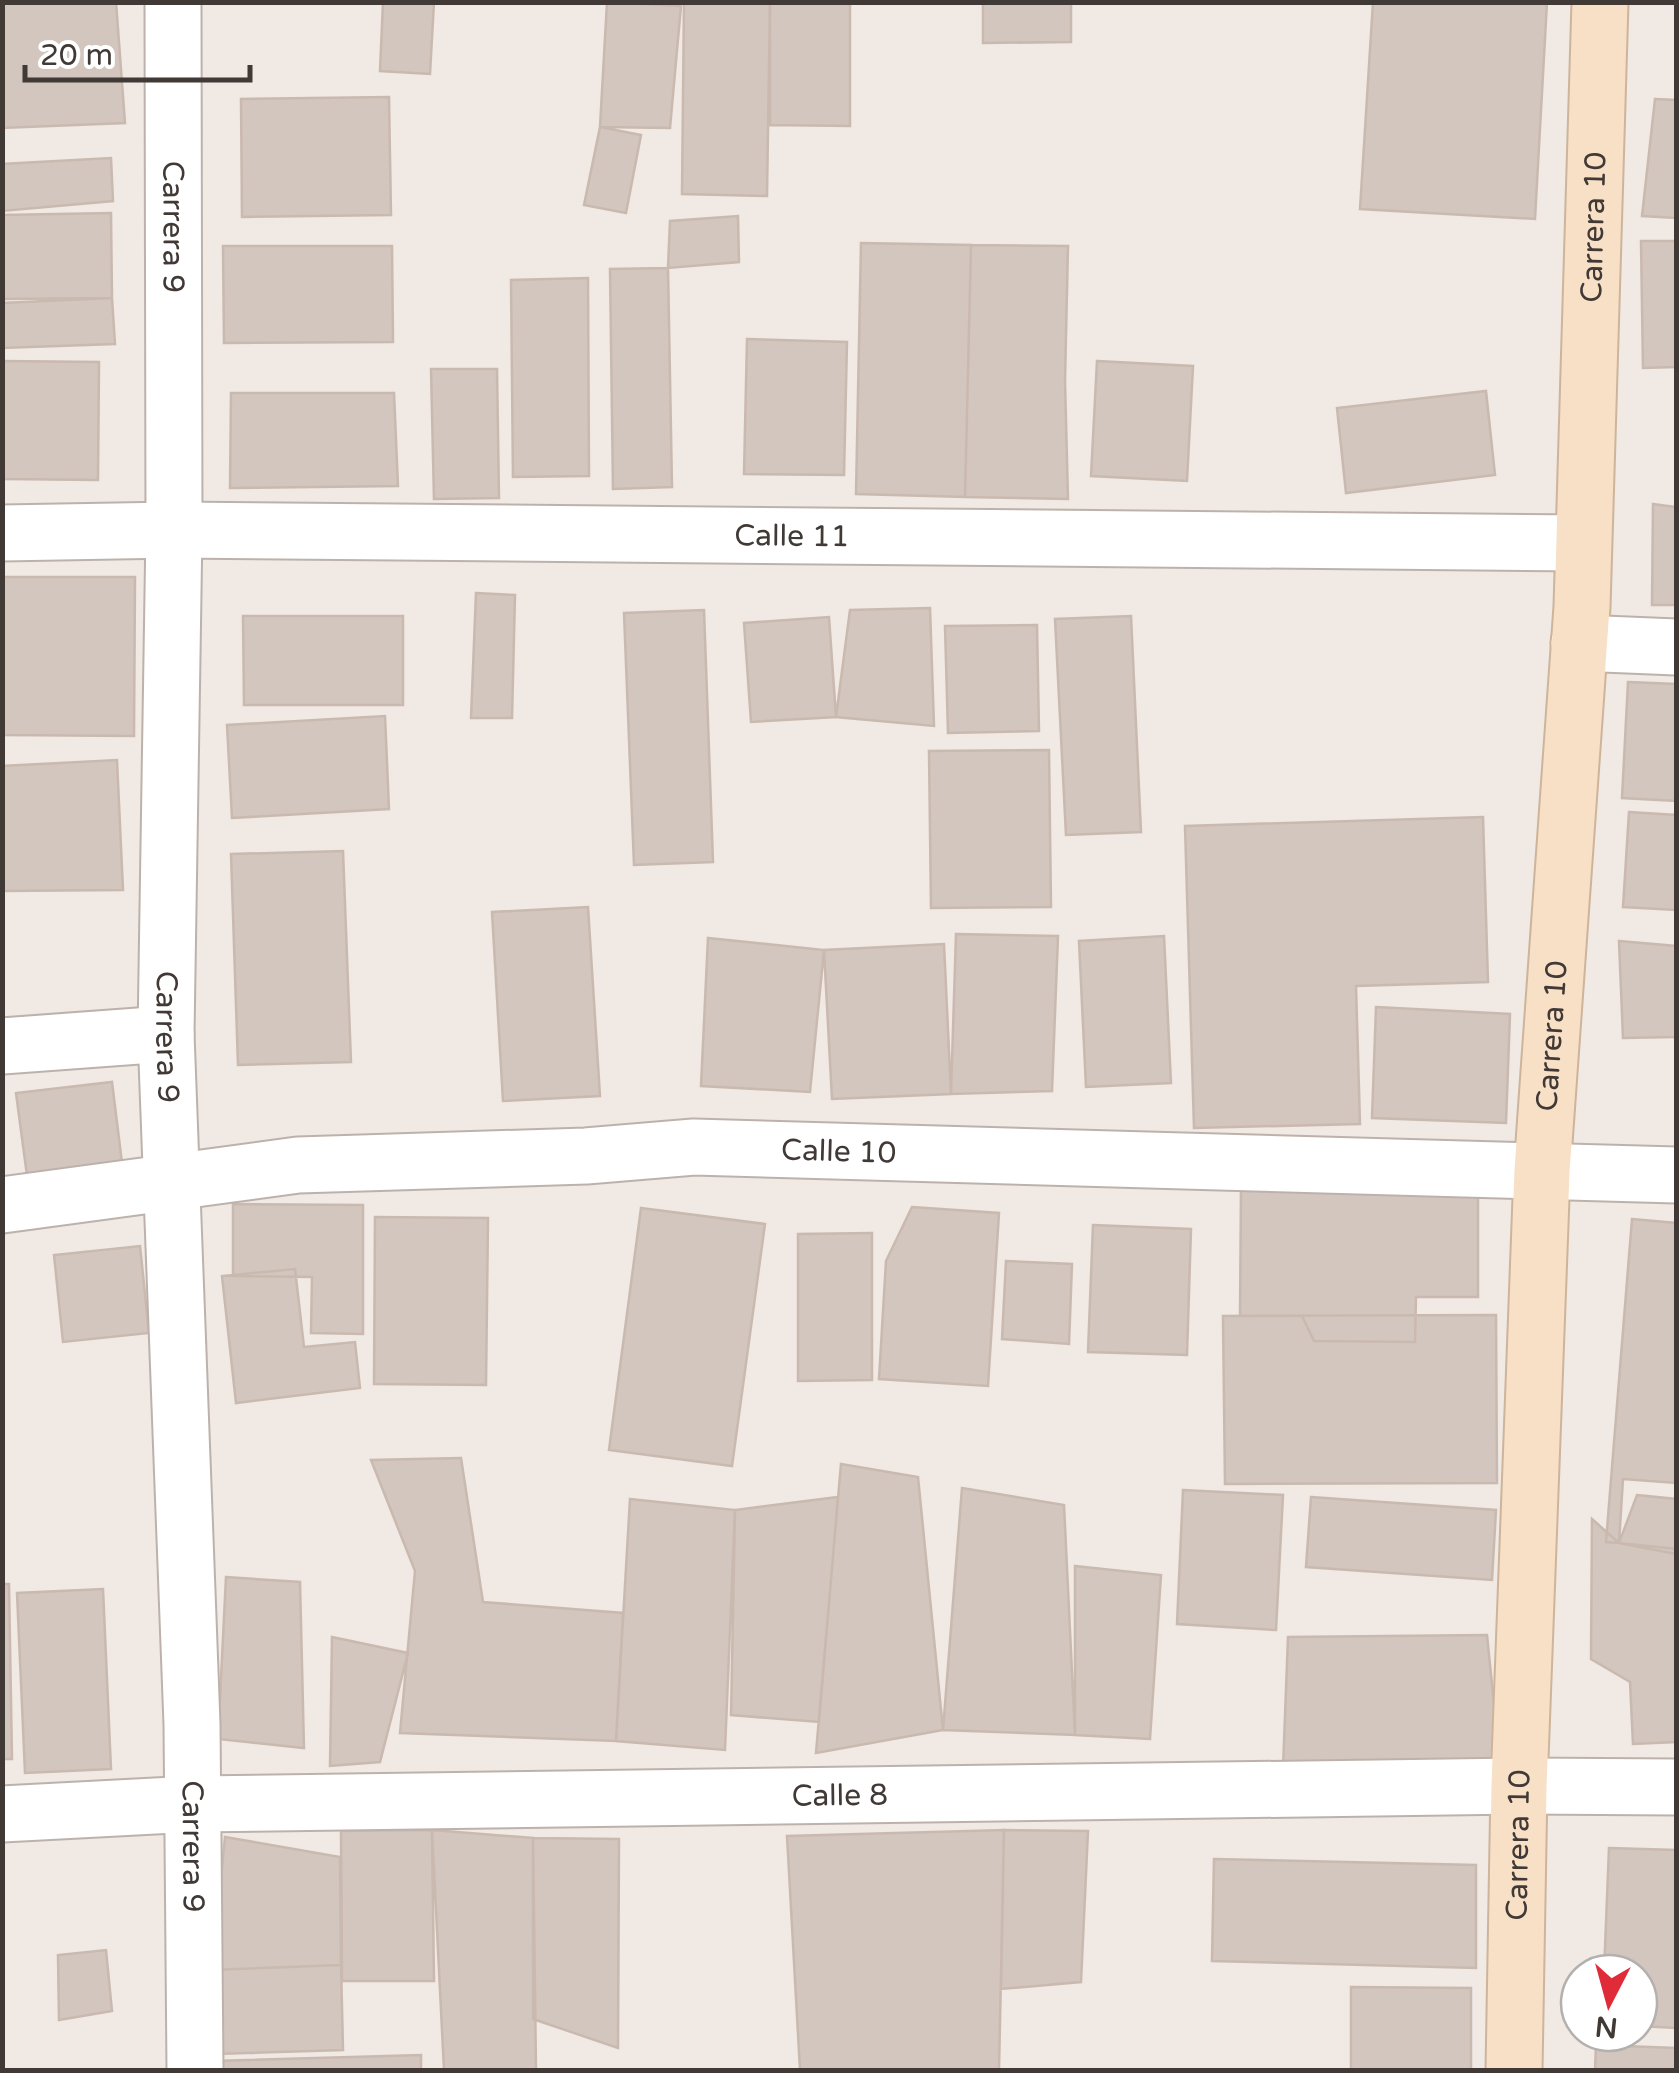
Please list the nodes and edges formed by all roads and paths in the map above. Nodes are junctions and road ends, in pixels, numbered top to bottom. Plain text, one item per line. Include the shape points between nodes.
1 (172, 2) edge
2 (1600, 2) edge
3 (174, 530) junction
4 (2, 534) edge
5 (1583, 543) junction
6 (1579, 643) junction
7 (1676, 647) edge
8 (166, 1034) junction
9 (2, 1046) edge
10 (1542, 1171) junction
11 (1676, 1175) edge
12 (172, 1182) junction
13 (2, 1205) edge
14 (1520, 1786) junction
15 (1676, 1786) edge
16 (192, 1804) junction
17 (2, 1814) edge
18 (196, 2070) edge
19 (1514, 2070) edge

1 - 3 street, Carrera 9
2 - 5 main road, Carrera 10
3 - 4 street, Calle 11
3 - 5 street, Calle 11
3 - 8 street, Carrera 9
5 - 6 main road, Carrera 10
6 - 7 street
6 - 10 main road, Carrera 10
8 - 9 street
8 - 12 street, Carrera 9
10 - 11 street, Calle 10
10 - 12 street, Calle 10 via 694,1147 298,1165
10 - 14 main road, Carrera 10
12 - 13 street, Calle 10
12 - 16 street, Carrera 9
14 - 15 street, Calle 8
14 - 16 street, Calle 8
14 - 19 main road, Carrera 10
16 - 17 street, Calle 8
16 - 18 street, Carrera 9

